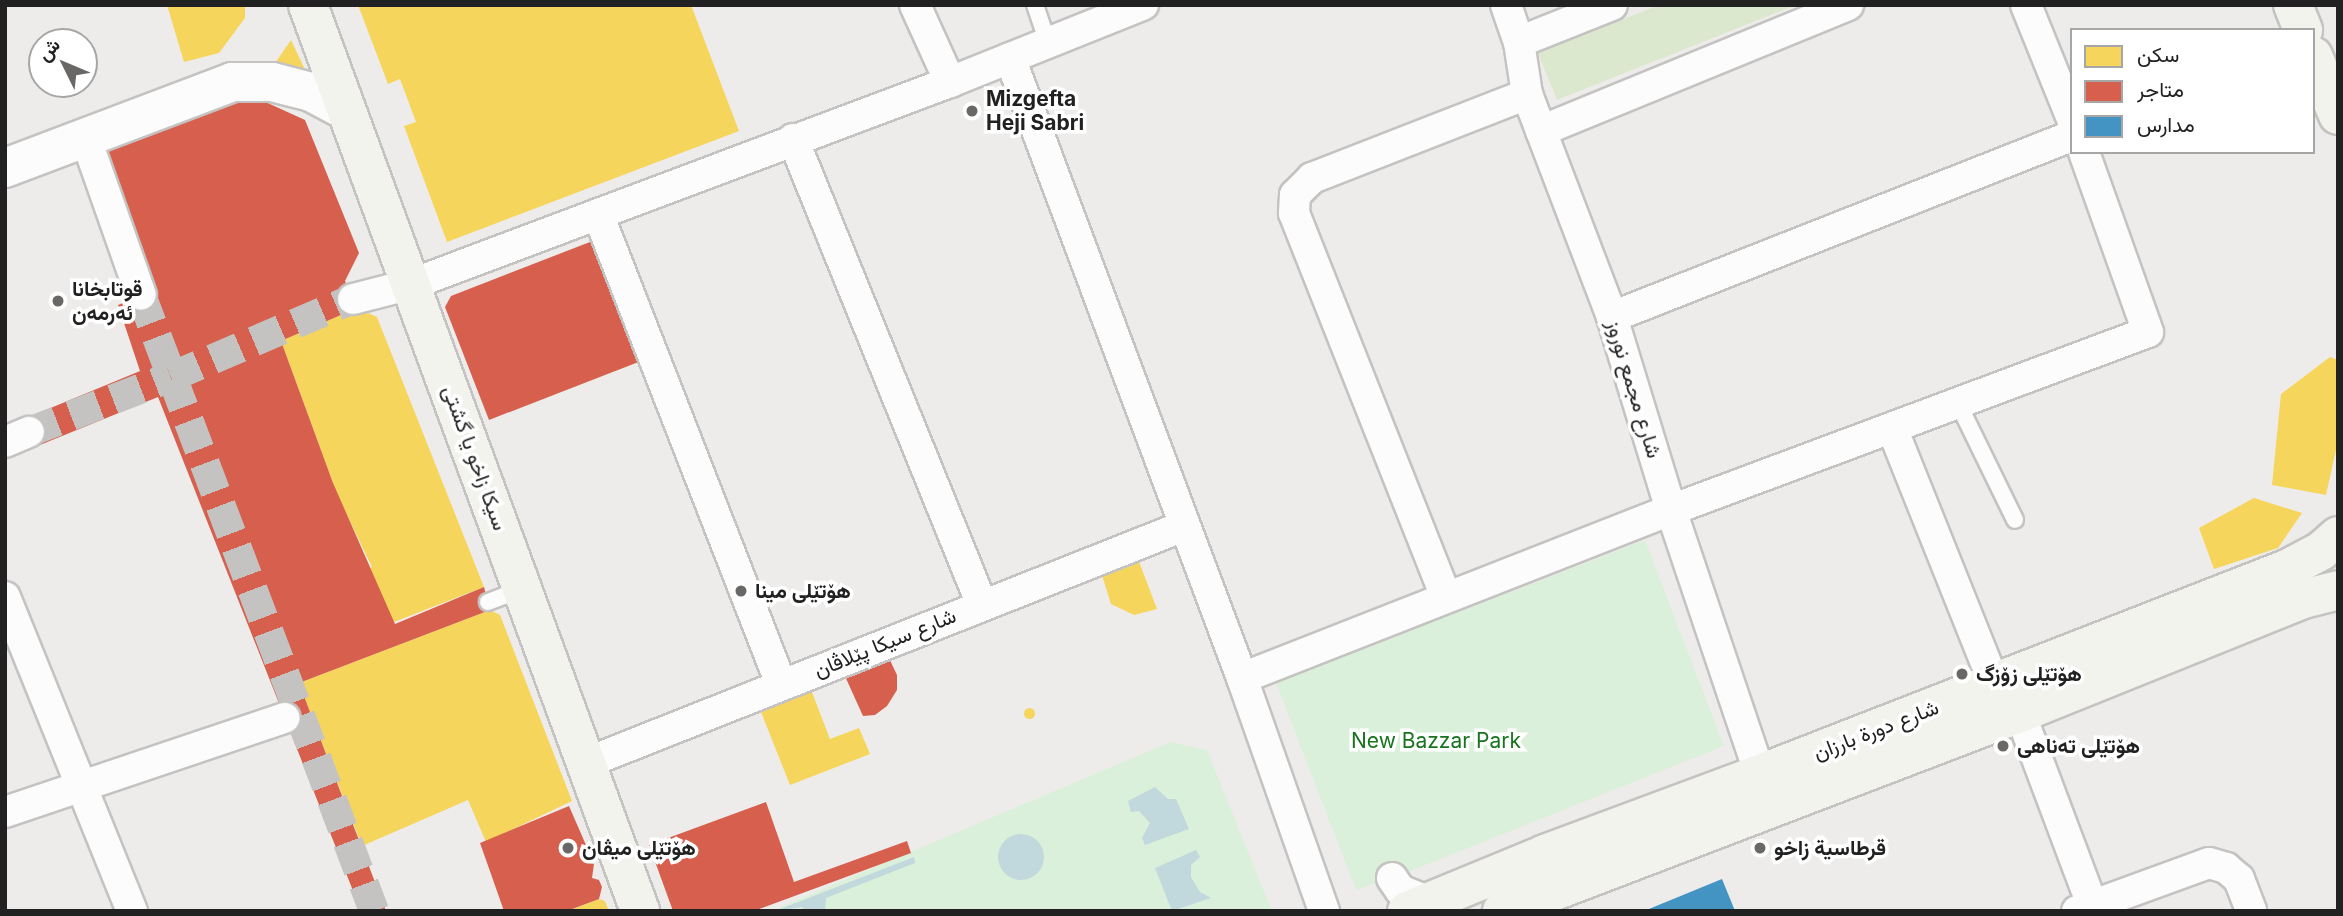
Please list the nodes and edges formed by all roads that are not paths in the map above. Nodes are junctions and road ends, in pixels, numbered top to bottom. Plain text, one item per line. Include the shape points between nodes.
1 (307, 5) edge
2 (915, 5) edge
3 (1035, 5) edge
4 (1143, 5) edge
5 (1506, 5) edge
6 (1612, 5) edge
7 (1848, 5) edge
8 (2026, 5) edge
9 (2293, 5) edge
10 (1102, 13) edge
11 (2302, 28) edge
12 (1519, 42) junction
13 (1048, 43) junction
14 (1010, 58) junction
15 (2315, 61) edge
16 (950, 82) junction
17 (1527, 94) junction
18 (346, 111) junction
19 (2070, 114) edge
20 (2338, 116) edge
21 (1541, 131) junction
22 (2070, 137) edge
23 (86, 139) junction
24 (793, 139) junction
25 (2085, 154) edge
26 (5, 168) edge
27 (598, 214) junction
28 (411, 284) junction
29 (141, 295) tunnel mouth
30 (353, 299) tunnel mouth
31 (1612, 317) junction
32 (1958, 403) junction
33 (1892, 428) junction
34 (1671, 510) junction
35 (2015, 520) dead end
36 (1184, 526) junction
37 (2338, 536) edge
38 (2338, 590) edge
39 (5, 597) edge
40 (1446, 597) junction
41 (982, 605) junction
42 (1242, 678) junction
43 (1994, 683) junction
44 (782, 684) junction
45 (2020, 713) junction
46 (285, 718) dead end
47 (586, 763) junction
48 (1760, 774) junction
49 (81, 788) junction
50 (5, 812) edge
51 (1409, 897) edge
52 (1524, 907) edge
53 (2084, 908) edge
54 (132, 911) edge
55 (640, 911) edge
56 (1324, 911) edge
57 (2251, 911) edge

1 - 18 main road, سیکا زاخو یا گشتى
2 - 16 street
3 - 13 lane
4 - 10 street
5 - 12 street, شارع مجمع نوروز
6 - 12 street
7 - 21 street
8 - 19 street
9 - 11 main road
10 - 13 street
12 - 17 street, شارع مجمع نوروز
13 - 14 street
14 - 16 street
14 - 36 street
15 - 20 main road
16 - 24 street
17 - 21 street, شارع مجمع نوروز
17 - 40 street via 1312,178 1295,195 1294,214
18 - 23 street via 311,92 272,82 232,82
18 - 28 main road, سیکا زاخو یا گشتى
21 - 31 street, شارع مجمع نوروز
22 - 31 street
23 - 26 street
23 - 29 street
24 - 27 street
24 - 41 street
25 - 32 street via 2148,332
27 - 28 street
27 - 44 street
28 - 30 street
28 - 47 main road, سیکا زاخو یا گشتى via 505,595
31 - 34 street, شارع مجمع نوروز
32 - 33 street
32 - 35 lane
33 - 34 street
33 - 43 street
34 - 40 street
34 - 48 street, شارع مجمع نوروز
36 - 41 street, شارع سيكا پێلاڤان
36 - 42 street
37 - 43 main road, شارع دورة بارزان via 2287,569
38 - 45 main road, شارع دورة بارزان via 2303,599
39 - 49 street
40 - 42 street
41 - 44 street, شارع سيكا پێلاڤان
42 - 56 street
43 - 48 main road, شارع دورة بارزان
44 - 47 street, شارع سيكا پێلاڤان
45 - 52 main road, شارع دورة بارزان
45 - 53 street
46 - 49 street
47 - 55 main road, سیکا زاخو یا گشتى
48 - 51 main road, شارع دورة بارزان via 1545,854
49 - 50 street
49 - 54 street
53 - 57 street via 2209,863 2226,868 2239,879

